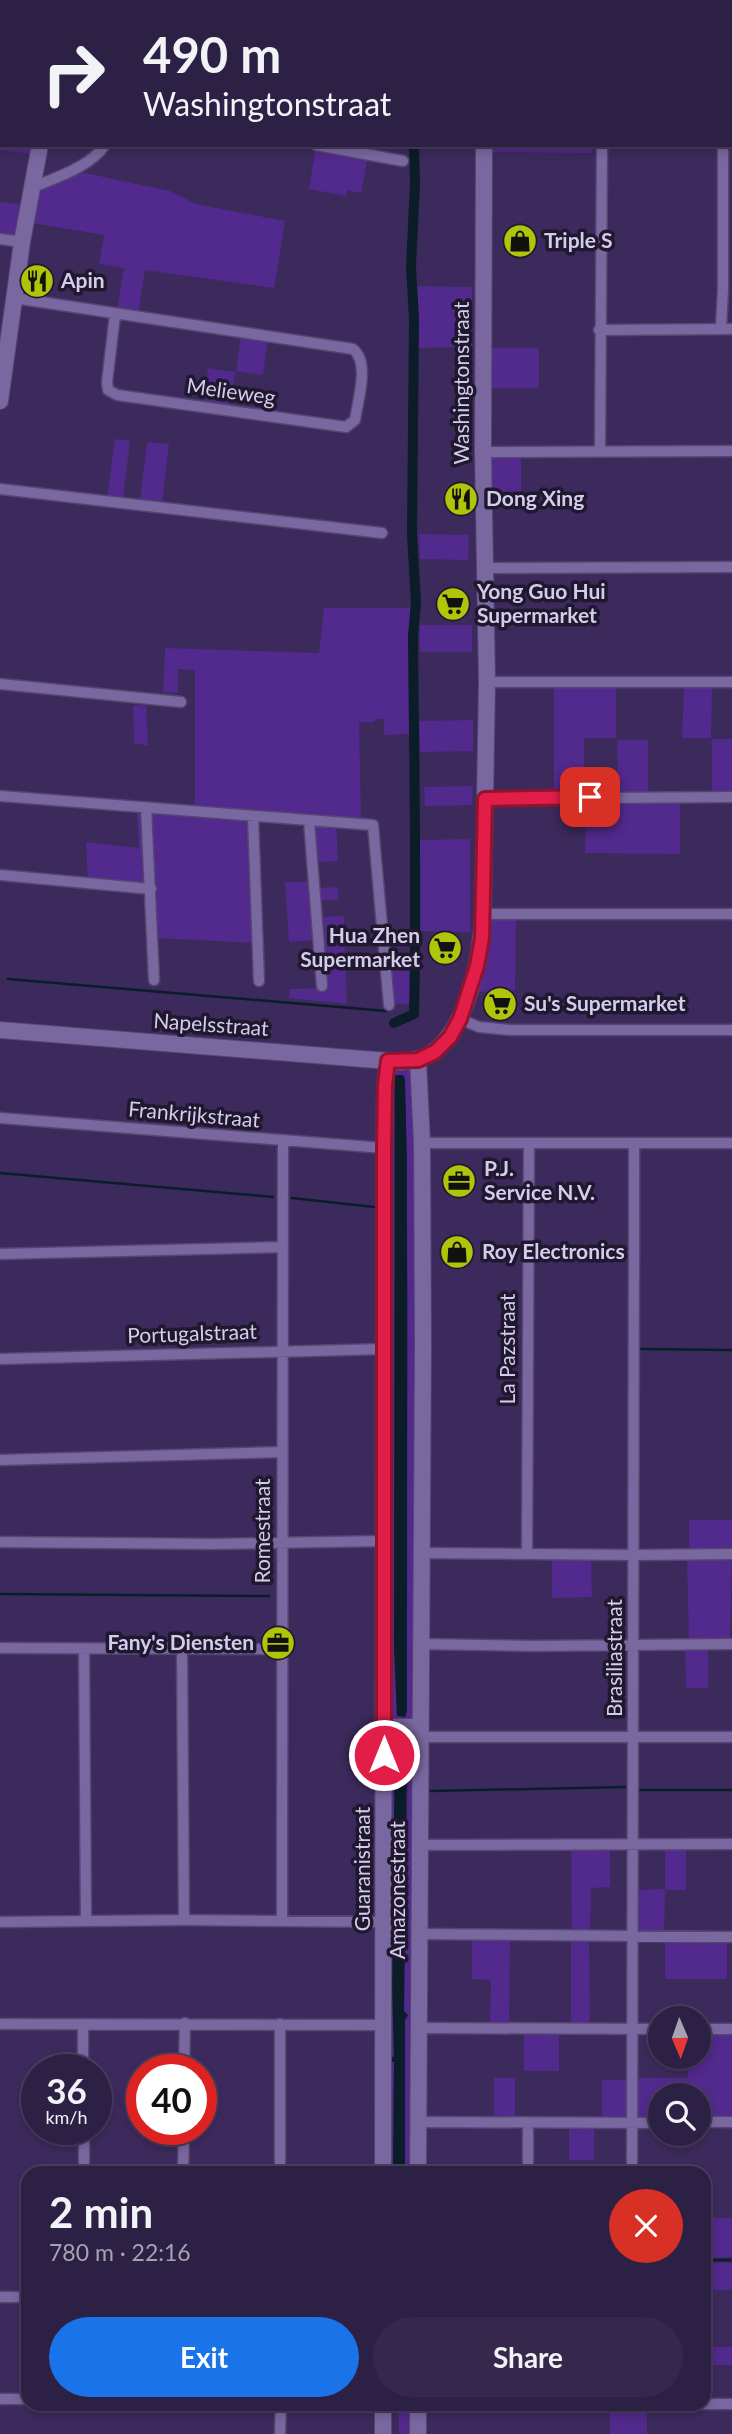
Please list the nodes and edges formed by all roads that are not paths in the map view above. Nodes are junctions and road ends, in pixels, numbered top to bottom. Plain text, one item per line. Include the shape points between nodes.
1 (40, 147) edge
2 (103, 147) edge
3 (327, 147) edge
4 (484, 147) edge
5 (602, 147) edge
6 (723, 147) edge
7 (403, 161) dead end
8 (34, 187) junction
9 (0, 239) edge
10 (22, 242) junction
11 (14, 299) junction
12 (115, 315) junction
13 (726, 329) edge
14 (599, 330) junction
15 (0, 401) edge
16 (600, 450) junction
17 (732, 451) edge
18 (483, 452) junction
19 (0, 489) edge
20 (382, 533) dead end
21 (486, 568) junction
22 (732, 568) edge
23 (487, 682) junction
24 (732, 682) edge
25 (0, 684) edge
26 (181, 702) dead end
27 (0, 796) edge
28 (732, 797) edge
29 (485, 799) junction
30 (146, 808) junction
31 (253, 817) junction
32 (309, 821) junction
33 (0, 875) edge
34 (151, 889) junction
35 (483, 914) junction
36 (732, 914) edge
37 (154, 980) dead end
38 (259, 981) dead end
39 (322, 986) dead end
40 (389, 1005) dead end
41 (460, 1019) junction
42 (0, 1030) edge
43 (732, 1030) edge
44 (418, 1060) junction
45 (388, 1061) junction
46 (0, 1118) edge
47 (283, 1141) junction
48 (422, 1143) junction
49 (634, 1143) junction
50 (732, 1143) edge
51 (528, 1144) junction
52 (384, 1148) junction
53 (283, 1247) junction
54 (0, 1254) edge
55 (384, 1349) junction
56 (284, 1350) junction
57 (0, 1359) edge
58 (282, 1452) junction
59 (0, 1460) edge
60 (384, 1541) junction
61 (0, 1542) edge
62 (283, 1543) junction
63 (420, 1553) junction
64 (527, 1554) junction
65 (732, 1554) edge
66 (635, 1555) junction
67 (419, 1644) junction
68 (635, 1644) junction
69 (732, 1644) edge
70 (0, 1648) edge
71 (182, 1648) junction
72 (85, 1649) junction
73 (282, 1649) junction
74 (384, 1727) junction
75 (420, 1732) junction
76 (634, 1737) junction
77 (732, 1737) edge
78 (632, 1844) junction
79 (732, 1844) edge
80 (419, 1845) junction
81 (184, 1920) junction
82 (282, 1920) junction
83 (86, 1921) junction
84 (0, 1922) edge
85 (384, 1922) junction
86 (419, 1934) junction
87 (632, 1936) junction
88 (732, 1937) edge
89 (185, 2023) junction
90 (0, 2024) edge
91 (83, 2024) junction
92 (280, 2024) junction
93 (383, 2025) junction
94 (419, 2028) junction
95 (634, 2029) junction
96 (648, 2029) edge
97 (711, 2029) edge
98 (732, 2029) edge
99 (83, 2054) edge
100 (184, 2054) edge
101 (418, 2122) junction
102 (711, 2122) edge
103 (732, 2122) edge
104 (528, 2123) junction
105 (632, 2123) junction
106 (648, 2123) edge
107 (83, 2145) edge
108 (184, 2145) edge
109 (84, 2166) edge
110 (183, 2166) edge
111 (280, 2166) edge
112 (383, 2166) edge
113 (418, 2166) edge
114 (528, 2166) edge
115 (632, 2166) edge
116 (0, 2297) edge
117 (21, 2297) edge
118 (0, 2399) edge
119 (21, 2399) edge
120 (711, 2404) edge
121 (732, 2404) edge
122 (281, 2411) edge
123 (383, 2411) edge
124 (418, 2411) edge
125 (281, 2434) edge
126 (383, 2434) edge
127 (418, 2434) edge

1 - 8 street
2 - 8 street via 87,162
3 - 7 street
4 - 18 street, Washingtonstraat
5 - 14 street
6 - 13 street
8 - 10 street
9 - 10 street
10 - 11 street
11 - 12 street
11 - 15 street
12 - 12 street, Melieweg via 353,349 362,365 355,420 346,428 117,395 108,390 107,383
13 - 14 street
14 - 16 street
16 - 17 street
16 - 18 street
18 - 21 street, Washingtonstraat
19 - 20 street
21 - 22 street
21 - 23 street, Washingtonstraat
23 - 24 street
23 - 29 street, Washingtonstraat
25 - 26 street
27 - 30 street
28 - 29 street
29 - 35 street, Washingtonstraat
30 - 31 street
30 - 34 street
31 - 32 street
31 - 38 street
32 - 39 street
32 - 40 street via 373,825
33 - 34 street
34 - 37 street
35 - 36 street
35 - 41 street, Washingtonstraat via 477,966
41 - 43 street via 479,1027 511,1030
41 - 44 street, Washingtonstraat via 435,1052
42 - 45 street, Napelsstraat
44 - 45 street, Napelsstraat
44 - 48 street, Amazonestraat
45 - 52 street, Guaranistraat
46 - 47 street, Frankrijkstraat
47 - 52 street, Frankrijkstraat
47 - 53 street, Romestraat
48 - 51 street
48 - 63 street, Amazonestraat
49 - 50 street
49 - 51 street
49 - 66 street, Brasiliastraat
51 - 64 street, La Pazstraat
52 - 55 street, Guaranistraat
53 - 54 street
53 - 56 street, Romestraat
55 - 56 street, Portugalstraat
55 - 60 street, Guaranistraat
56 - 57 street, Portugalstraat
56 - 58 street, Romestraat
58 - 59 street
58 - 62 street, Romestraat
60 - 62 street
60 - 74 street, Guaranistraat
61 - 62 street
62 - 73 street, Romestraat
63 - 64 street
63 - 67 street, Amazonestraat
64 - 66 street
65 - 66 street
66 - 68 street, Brasiliastraat
67 - 68 street
67 - 75 street, Amazonestraat
68 - 69 street
68 - 76 street, Brasiliastraat
70 - 72 street
71 - 72 street
71 - 73 street
71 - 81 street
72 - 83 street
73 - 82 street, Romestraat
74 - 75 street
74 - 85 street, Guaranistraat
75 - 76 street
75 - 80 street, Amazonestraat
76 - 77 street
76 - 78 street, Brasiliastraat
78 - 79 street
78 - 80 street
78 - 87 street, Brasiliastraat
80 - 86 street, Amazonestraat
81 - 82 street
81 - 83 street
82 - 85 street
83 - 84 street
85 - 93 street, Guaranistraat
86 - 87 street
86 - 94 street, Amazonestraat
87 - 88 street
87 - 95 street, Brasiliastraat
89 - 91 street
89 - 92 street
89 - 100 street
90 - 91 street
91 - 99 street
92 - 93 street
92 - 111 street
93 - 112 street, Guaranistraat
94 - 95 street
94 - 101 street, Amazonestraat
95 - 96 street
95 - 105 street, Brasiliastraat
97 - 98 street
101 - 104 street
101 - 113 street, Amazonestraat
102 - 103 street
104 - 105 street
104 - 114 street
105 - 106 street
105 - 115 street, Brasiliastraat
107 - 109 street
108 - 110 street
116 - 117 street
118 - 119 street
120 - 121 street
122 - 125 street
123 - 126 street
124 - 127 street

